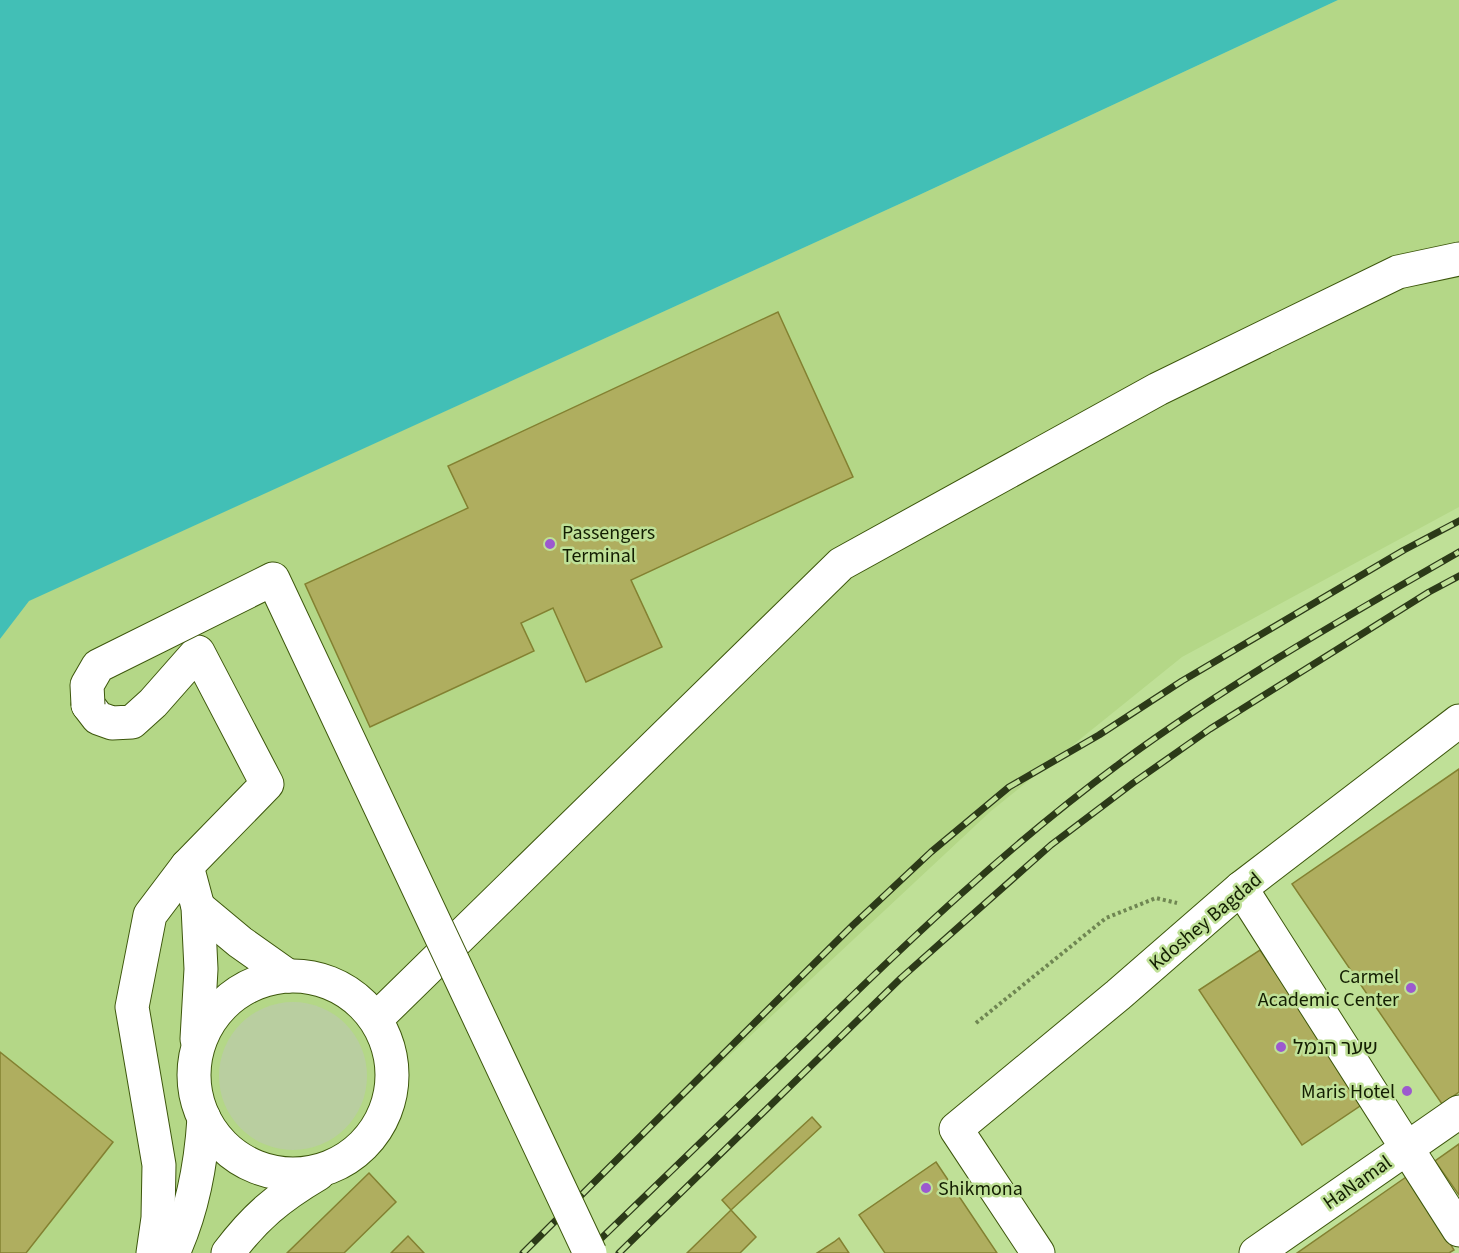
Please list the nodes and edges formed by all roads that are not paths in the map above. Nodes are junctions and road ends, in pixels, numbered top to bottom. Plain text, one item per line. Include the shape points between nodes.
1 (1459, 260) edge
2 (1459, 721) edge
3 (187, 866) junction
4 (1241, 888) junction
5 (198, 907) junction
6 (288, 976) junction
7 (376, 1018) junction
8 (197, 1054) junction
9 (1459, 1112) edge
10 (204, 1118) junction
11 (1407, 1147) junction
12 (325, 1170) junction
13 (1459, 1230) edge
14 (153, 1253) edge
15 (173, 1253) edge
16 (228, 1253) edge
17 (591, 1253) edge
18 (1038, 1253) edge
19 (1256, 1253) edge

1 - 7 street via 1398,272 1169,384 841,564
2 - 4 street, Kdoshey Bagdad
3 - 5 street
3 - 14 street via 150,915 132,1007 159,1165
3 - 17 street, bridge via 267,784 198,651 132,722 111,723 98,718 88,705 87,685 99,666 273,579
4 - 11 street
4 - 18 street, Kdoshey Bagdad via 956,1129
5 - 6 street
5 - 8 street via 201,969
6 - 7 street via 330,981 356,997
6 - 8 street via 271,977 243,988 218,1009 200,1037
7 - 12 street via 389,1046 393,1077 388,1107 374,1134 352,1156
8 - 10 street via 193,1070 197,1103
9 - 11 street, HaNamal
10 - 12 street via 211,1133 234,1157 264,1171 295,1176
10 - 15 street via 195,1190 186,1226
11 - 13 street
11 - 19 street, HaNamal
12 - 16 street via 287,1192 261,1214

